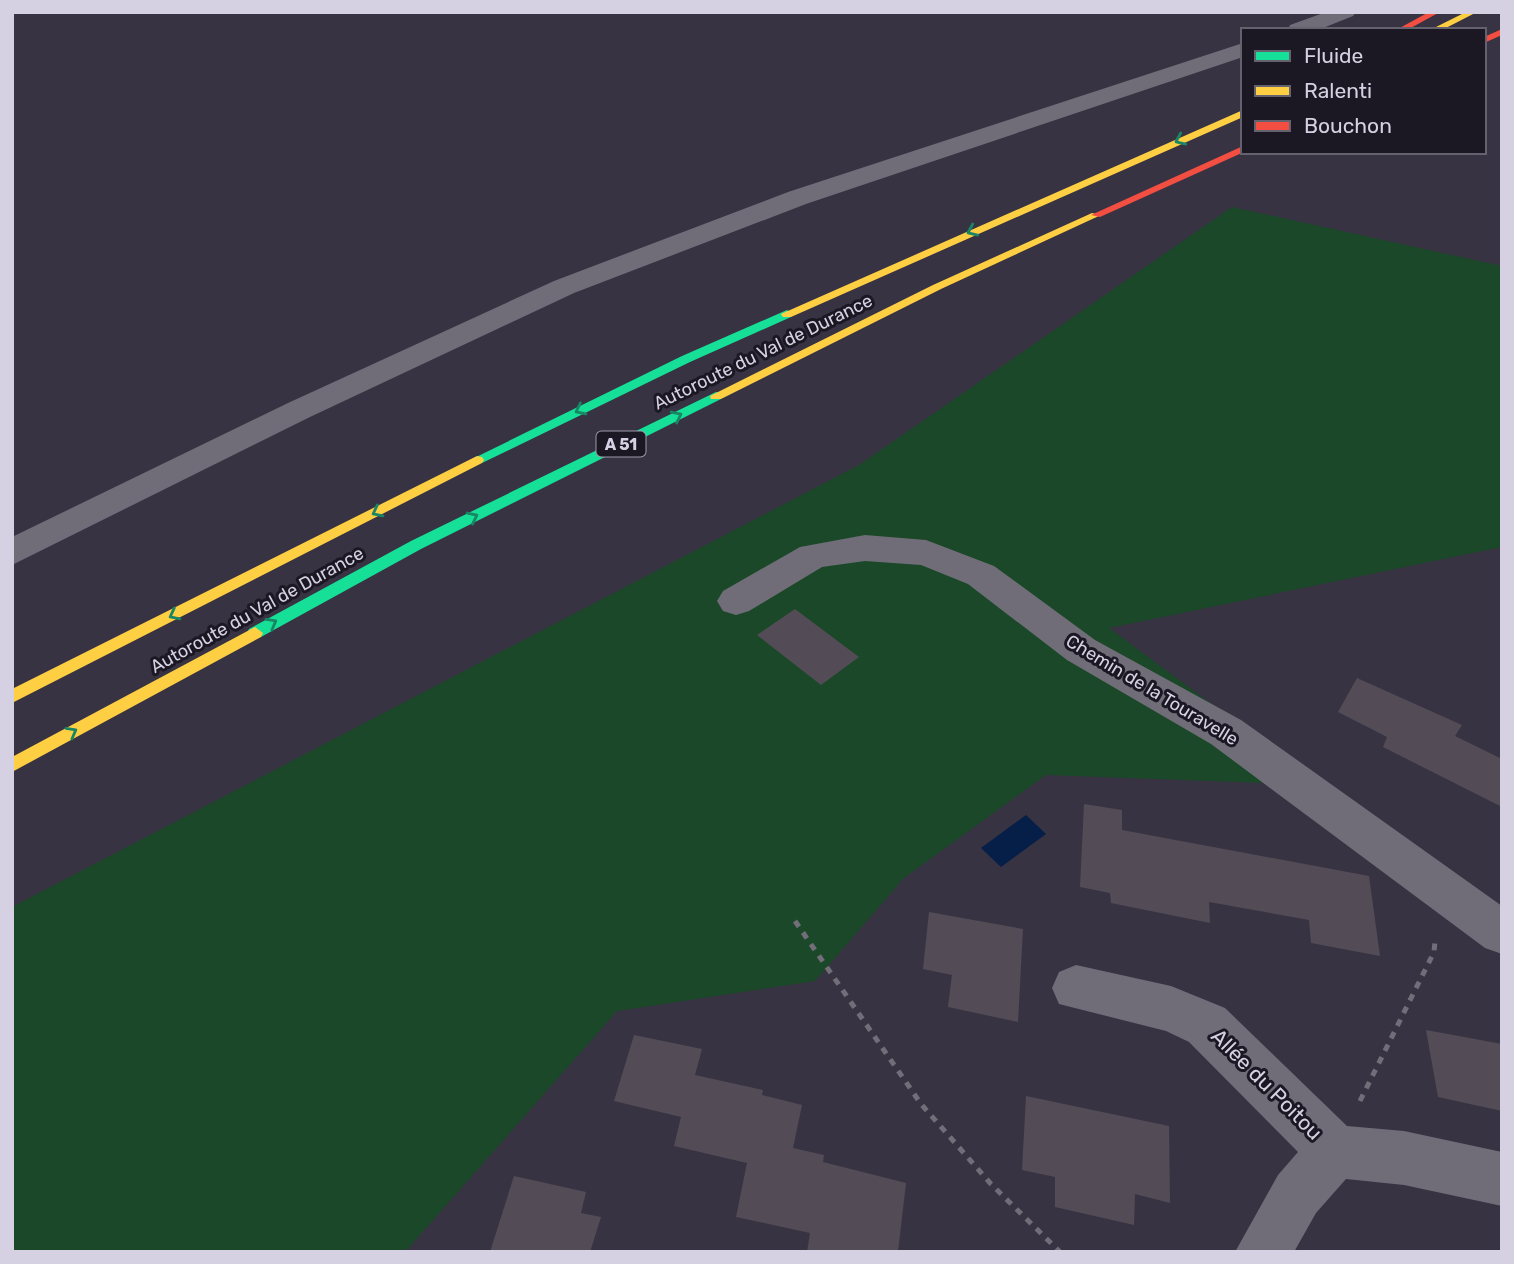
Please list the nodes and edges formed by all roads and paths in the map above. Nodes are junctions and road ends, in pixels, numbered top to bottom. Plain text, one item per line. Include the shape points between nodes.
1 (1346, 12) edge
2 (1436, 12) edge
3 (1473, 12) edge
4 (1303, 28) edge
5 (1404, 28) edge
6 (1438, 28) edge
7 (1502, 32) edge
8 (1486, 39) edge
9 (1241, 51) edge
10 (1241, 99) edge
11 (1241, 114) edge
12 (1241, 150) edge
13 (686, 359) junction
14 (12, 552) edge
15 (736, 601) dead end
16 (12, 697) edge
17 (12, 765) edge
18 (795, 921) dead end
19 (1437, 930) dead end
20 (1502, 933) edge
21 (1076, 988) dead end
22 (1335, 1152) junction
23 (1502, 1179) edge
24 (1060, 1252) edge
25 (1263, 1252) edge

1 - 4 street
2 - 5 highway
3 - 6 highway
7 - 8 highway
9 - 14 street via 797,198 564,287 299,410
10 - 13 highway via 875,258
11 -> 13 highway, Autoroute du Val de Durance
17 -> 12 highway, Autoroute du Val de Durance / A 51 via 416,545 937,287
13 -> 16 highway, Autoroute du Val de Durance
15 - 20 street, Chemin de la Touravelle via 813,556 865,548 926,553 981,575 1082,650 1226,732
18 - 24 path via 921,1104 991,1184
19 - 22 path via 1433,952
21 - 22 street, Allée du Poitou via 1171,1009 1207,1025
22 - 23 street via 1404,1158
22 - 25 street via 1297,1194

